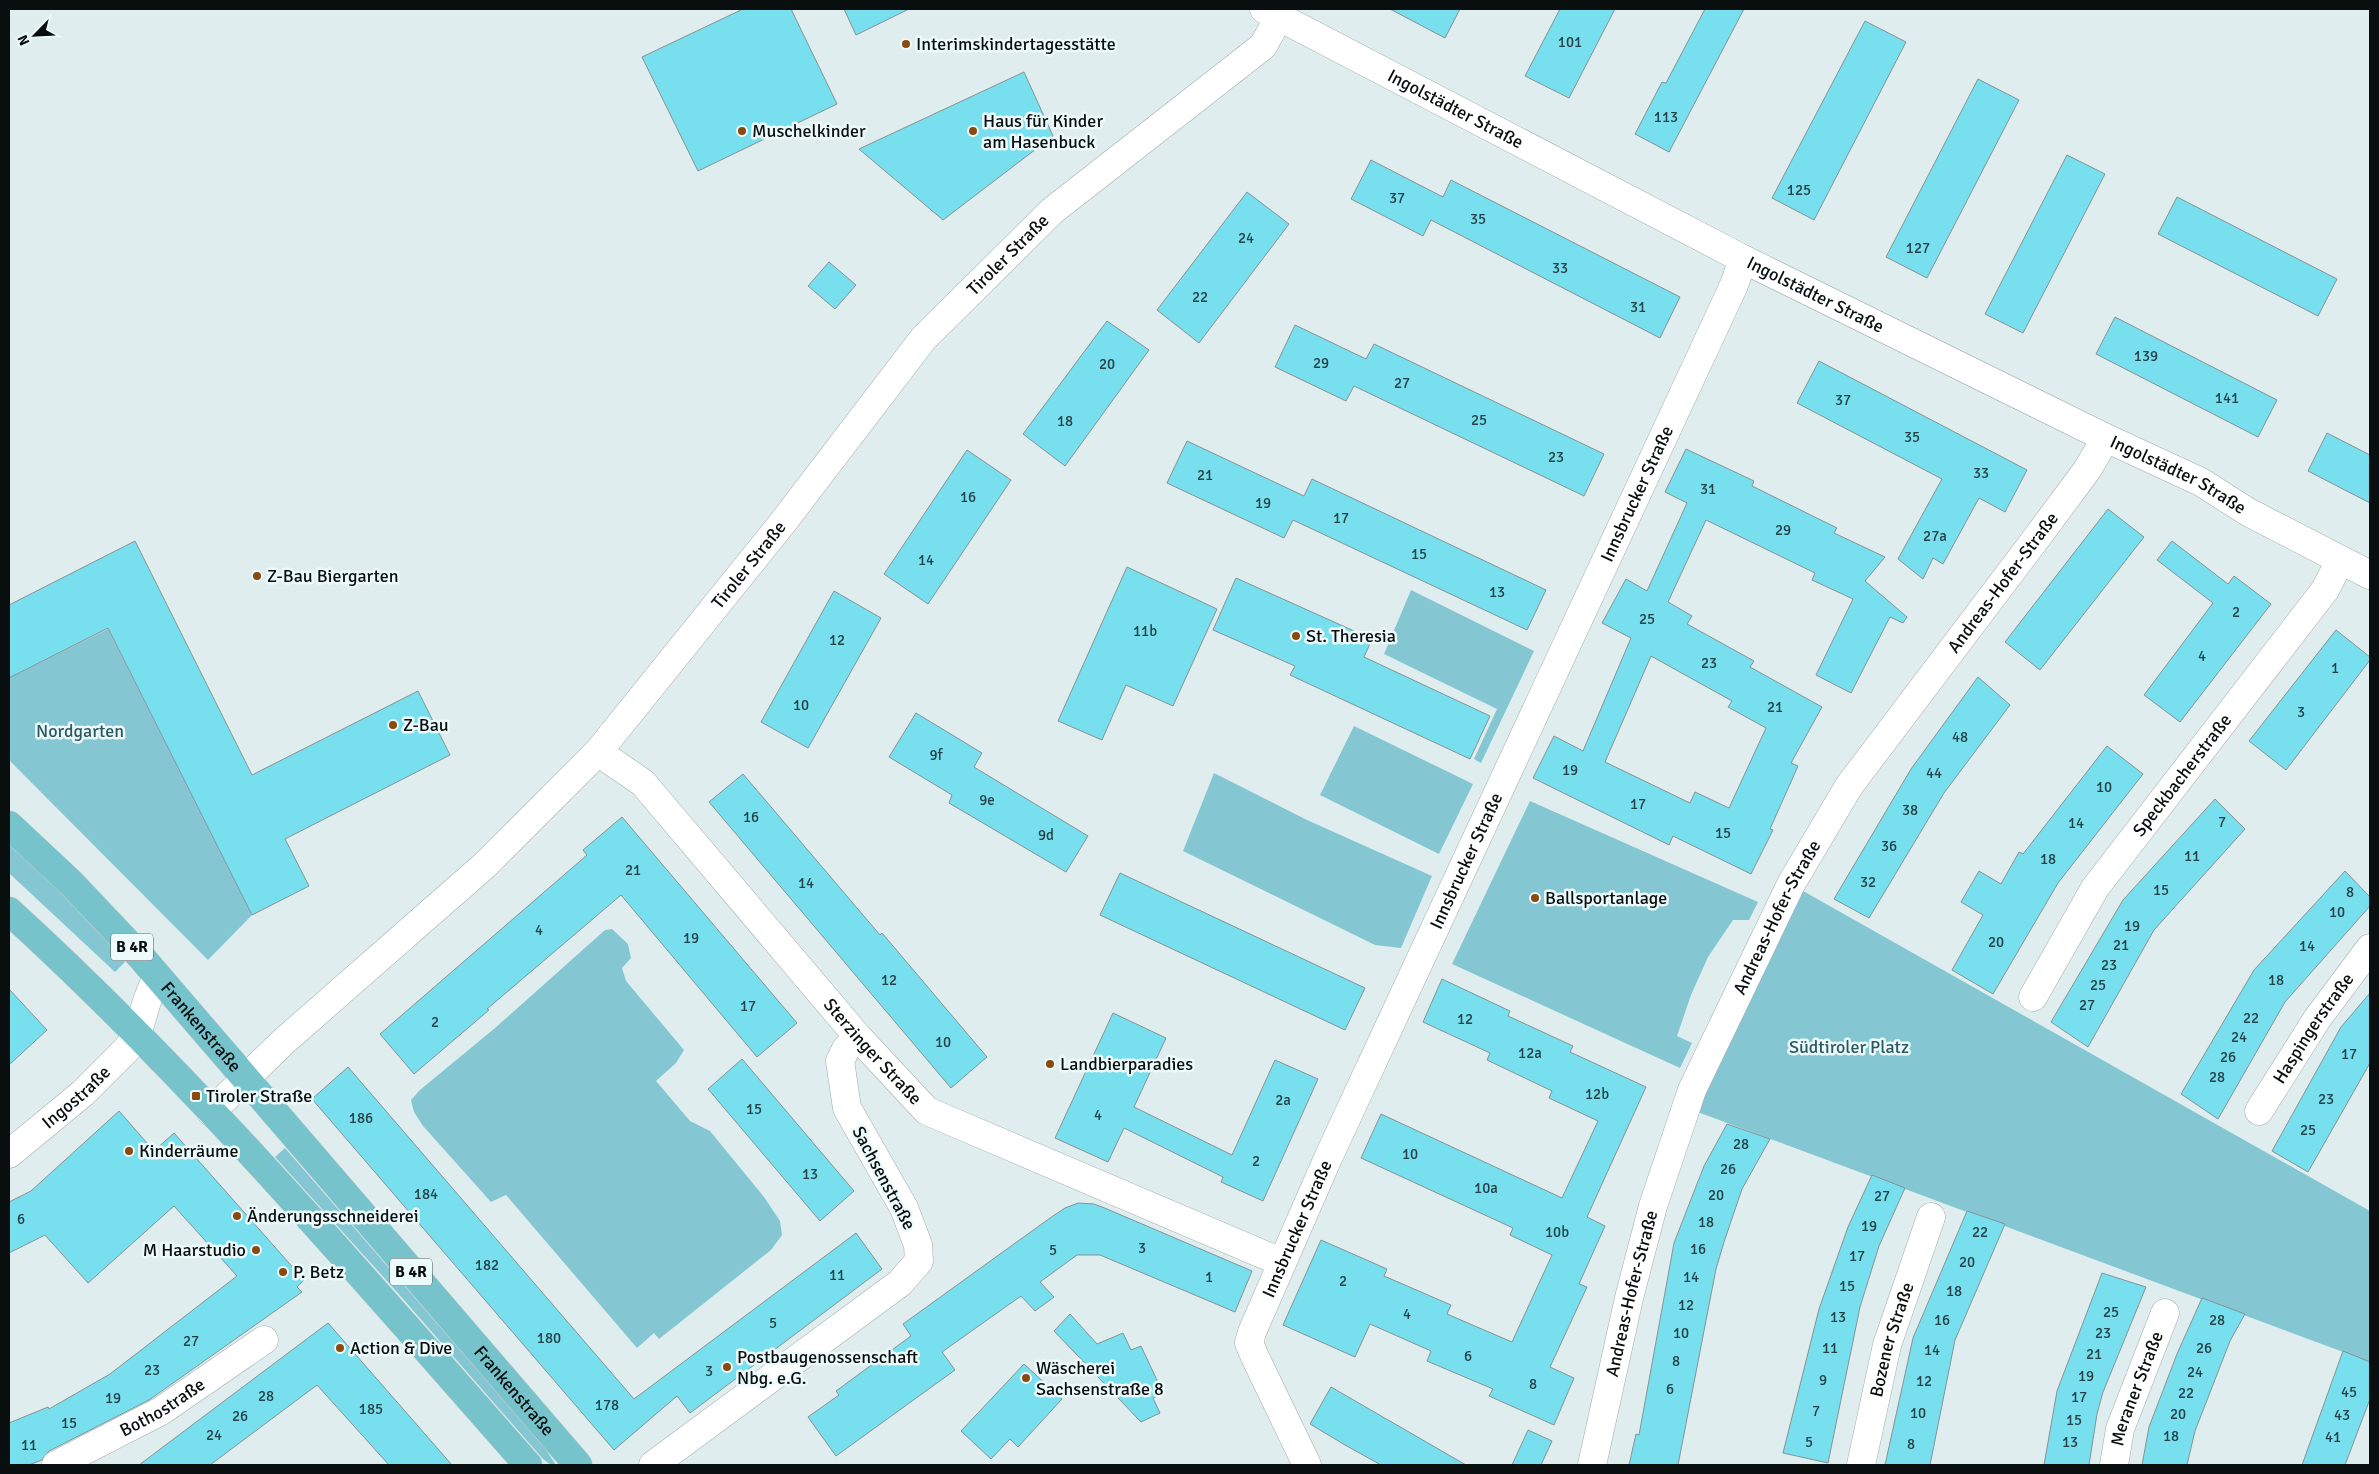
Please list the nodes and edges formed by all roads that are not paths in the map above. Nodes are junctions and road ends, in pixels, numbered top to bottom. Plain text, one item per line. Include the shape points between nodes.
1 (1272, 13) edge
2 (1743, 259) junction
3 (2106, 438) junction
4 (2340, 561) junction
5 (2370, 575) edge
6 (598, 752) junction
7 (9, 825) edge
8 (9, 911) edge
9 (2370, 948) edge
10 (157, 976) junction
11 (2033, 997) dead end
12 (137, 1035) junction
13 (858, 1037) junction
14 (245, 1080) junction
15 (211, 1112) junction
16 (2259, 1112) dead end
17 (9, 1154) edge
18 (1931, 1217) dead end
19 (1281, 1262) junction
20 (2165, 1313) dead end
21 (264, 1340) dead end
22 (56, 1465) edge
23 (528, 1465) edge
24 (578, 1465) edge
25 (653, 1465) edge
26 (1307, 1465) edge
27 (1592, 1465) edge
28 (1861, 1465) edge
29 (2114, 1465) edge

1 - 2 street, Ingolstädter Straße
1 - 6 street, Tiroler Straße via 1263,46 1052,211 923,340 784,521
2 - 3 street, Ingolstädter Straße
2 - 19 street, Innsbrucker Straße via 1734,286
3 - 4 street, Ingolstädter Straße via 2201,482 2248,512
3 - 27 street, Andreas-Hofer-Straße via 2087,470 1849,786 1791,884 1692,1090 1653,1206
4 - 5 street, Ingolstädter Straße
4 - 11 street, Speckbacherstraße via 2325,590 2094,888
6 - 13 street, Sterzinger Straße via 643,782
6 - 14 street, Tiroler Straße via 485,865 283,1042
7 - 10 main road, Frankenstraße / B 4R via 71,883
8 - 12 main road, B 4R
9 - 16 street, Haspingerstraße via 2317,1019
10 - 12 street
10 - 14 main road, Frankenstraße / B 4R
12 - 15 main road, B 4R
12 - 17 street, Ingostraße via 116,1062 83,1093
13 - 19 street, Sterzinger Straße via 927,1111
13 - 25 street, Sachsenstraße via 846,1048 840,1061 847,1108 904,1208 918,1245 919,1260 900,1283
14 - 15 street, Tiroler Straße
14 - 24 main road, Frankenstraße / B 4R
15 - 23 main road, B 4R
18 - 28 street, Bozener Straße via 1887,1345
19 - 26 street, Innsbrucker Straße via 1249,1343
20 - 29 street, Meraner Straße via 2120,1429
21 - 22 street, Bothostraße via 161,1411

